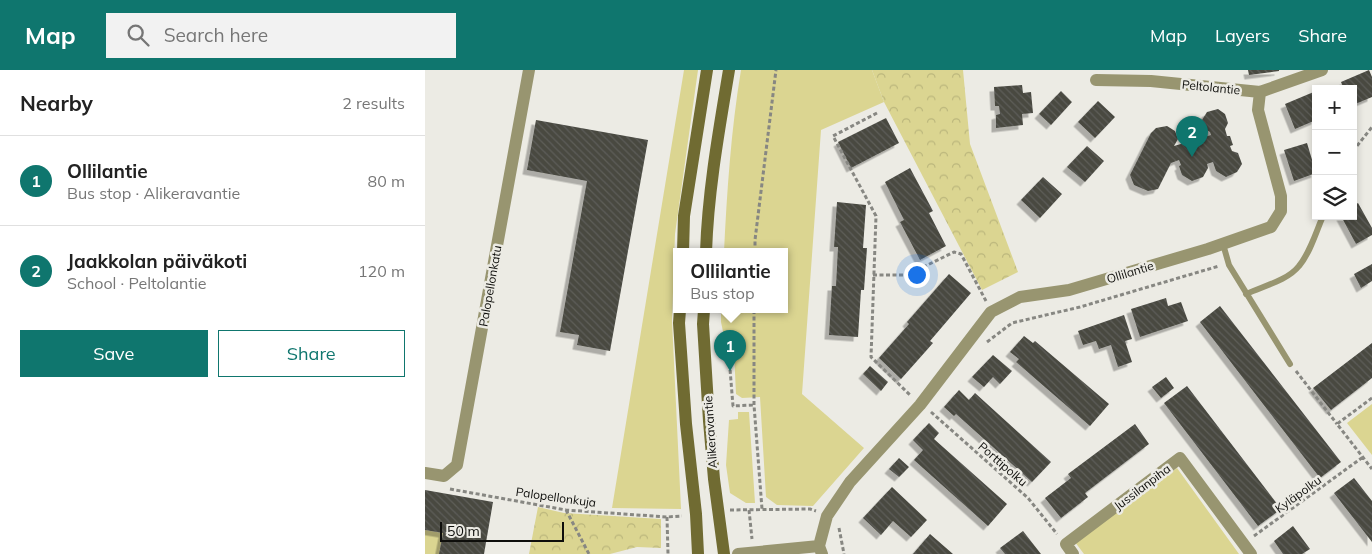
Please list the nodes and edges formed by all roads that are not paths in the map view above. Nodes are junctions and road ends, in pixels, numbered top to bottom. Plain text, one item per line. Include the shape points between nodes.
1 (529, 70) edge
2 (707, 70) edge
3 (729, 70) edge
4 (1322, 70) edge
5 (1307, 73) edge
6 (1096, 80) dead end
7 (1260, 92) junction
8 (1321, 220) edge
9 (1223, 244) junction
10 (683, 248) edge
11 (706, 248) edge
12 (1246, 294) junction
13 (680, 313) edge
14 (704, 313) edge
15 (1290, 364) road end
16 (425, 473) edge
17 (1069, 549) edge
18 (1247, 549) edge
19 (821, 550) edge
20 (698, 554) edge
21 (724, 554) edge
22 (738, 554) edge

1 - 16 street, Palopellonkatu via 457,465 444,476
2 - 10 main road via 684,216
3 - 11 main road via 716,145
4 - 5 street, Peltolantie
5 - 7 street, Peltolantie
6 - 7 street, Peltolantie via 1151,81
7 - 9 street, Ollilantie via 1257,110 1281,196 1281,211 1271,228
8 - 12 lane via 1299,267 1285,277
9 - 12 lane via 1229,265
9 - 19 street, Ollilantie via 1069,290 1020,297 991,312 920,405 850,482 827,516
12 - 15 lane
13 - 20 main road, Alikeravantie
14 - 21 main road, Alikeravantie via 709,421
17 - 18 street, Jussilanpiha via 1180,458
19 - 22 street

